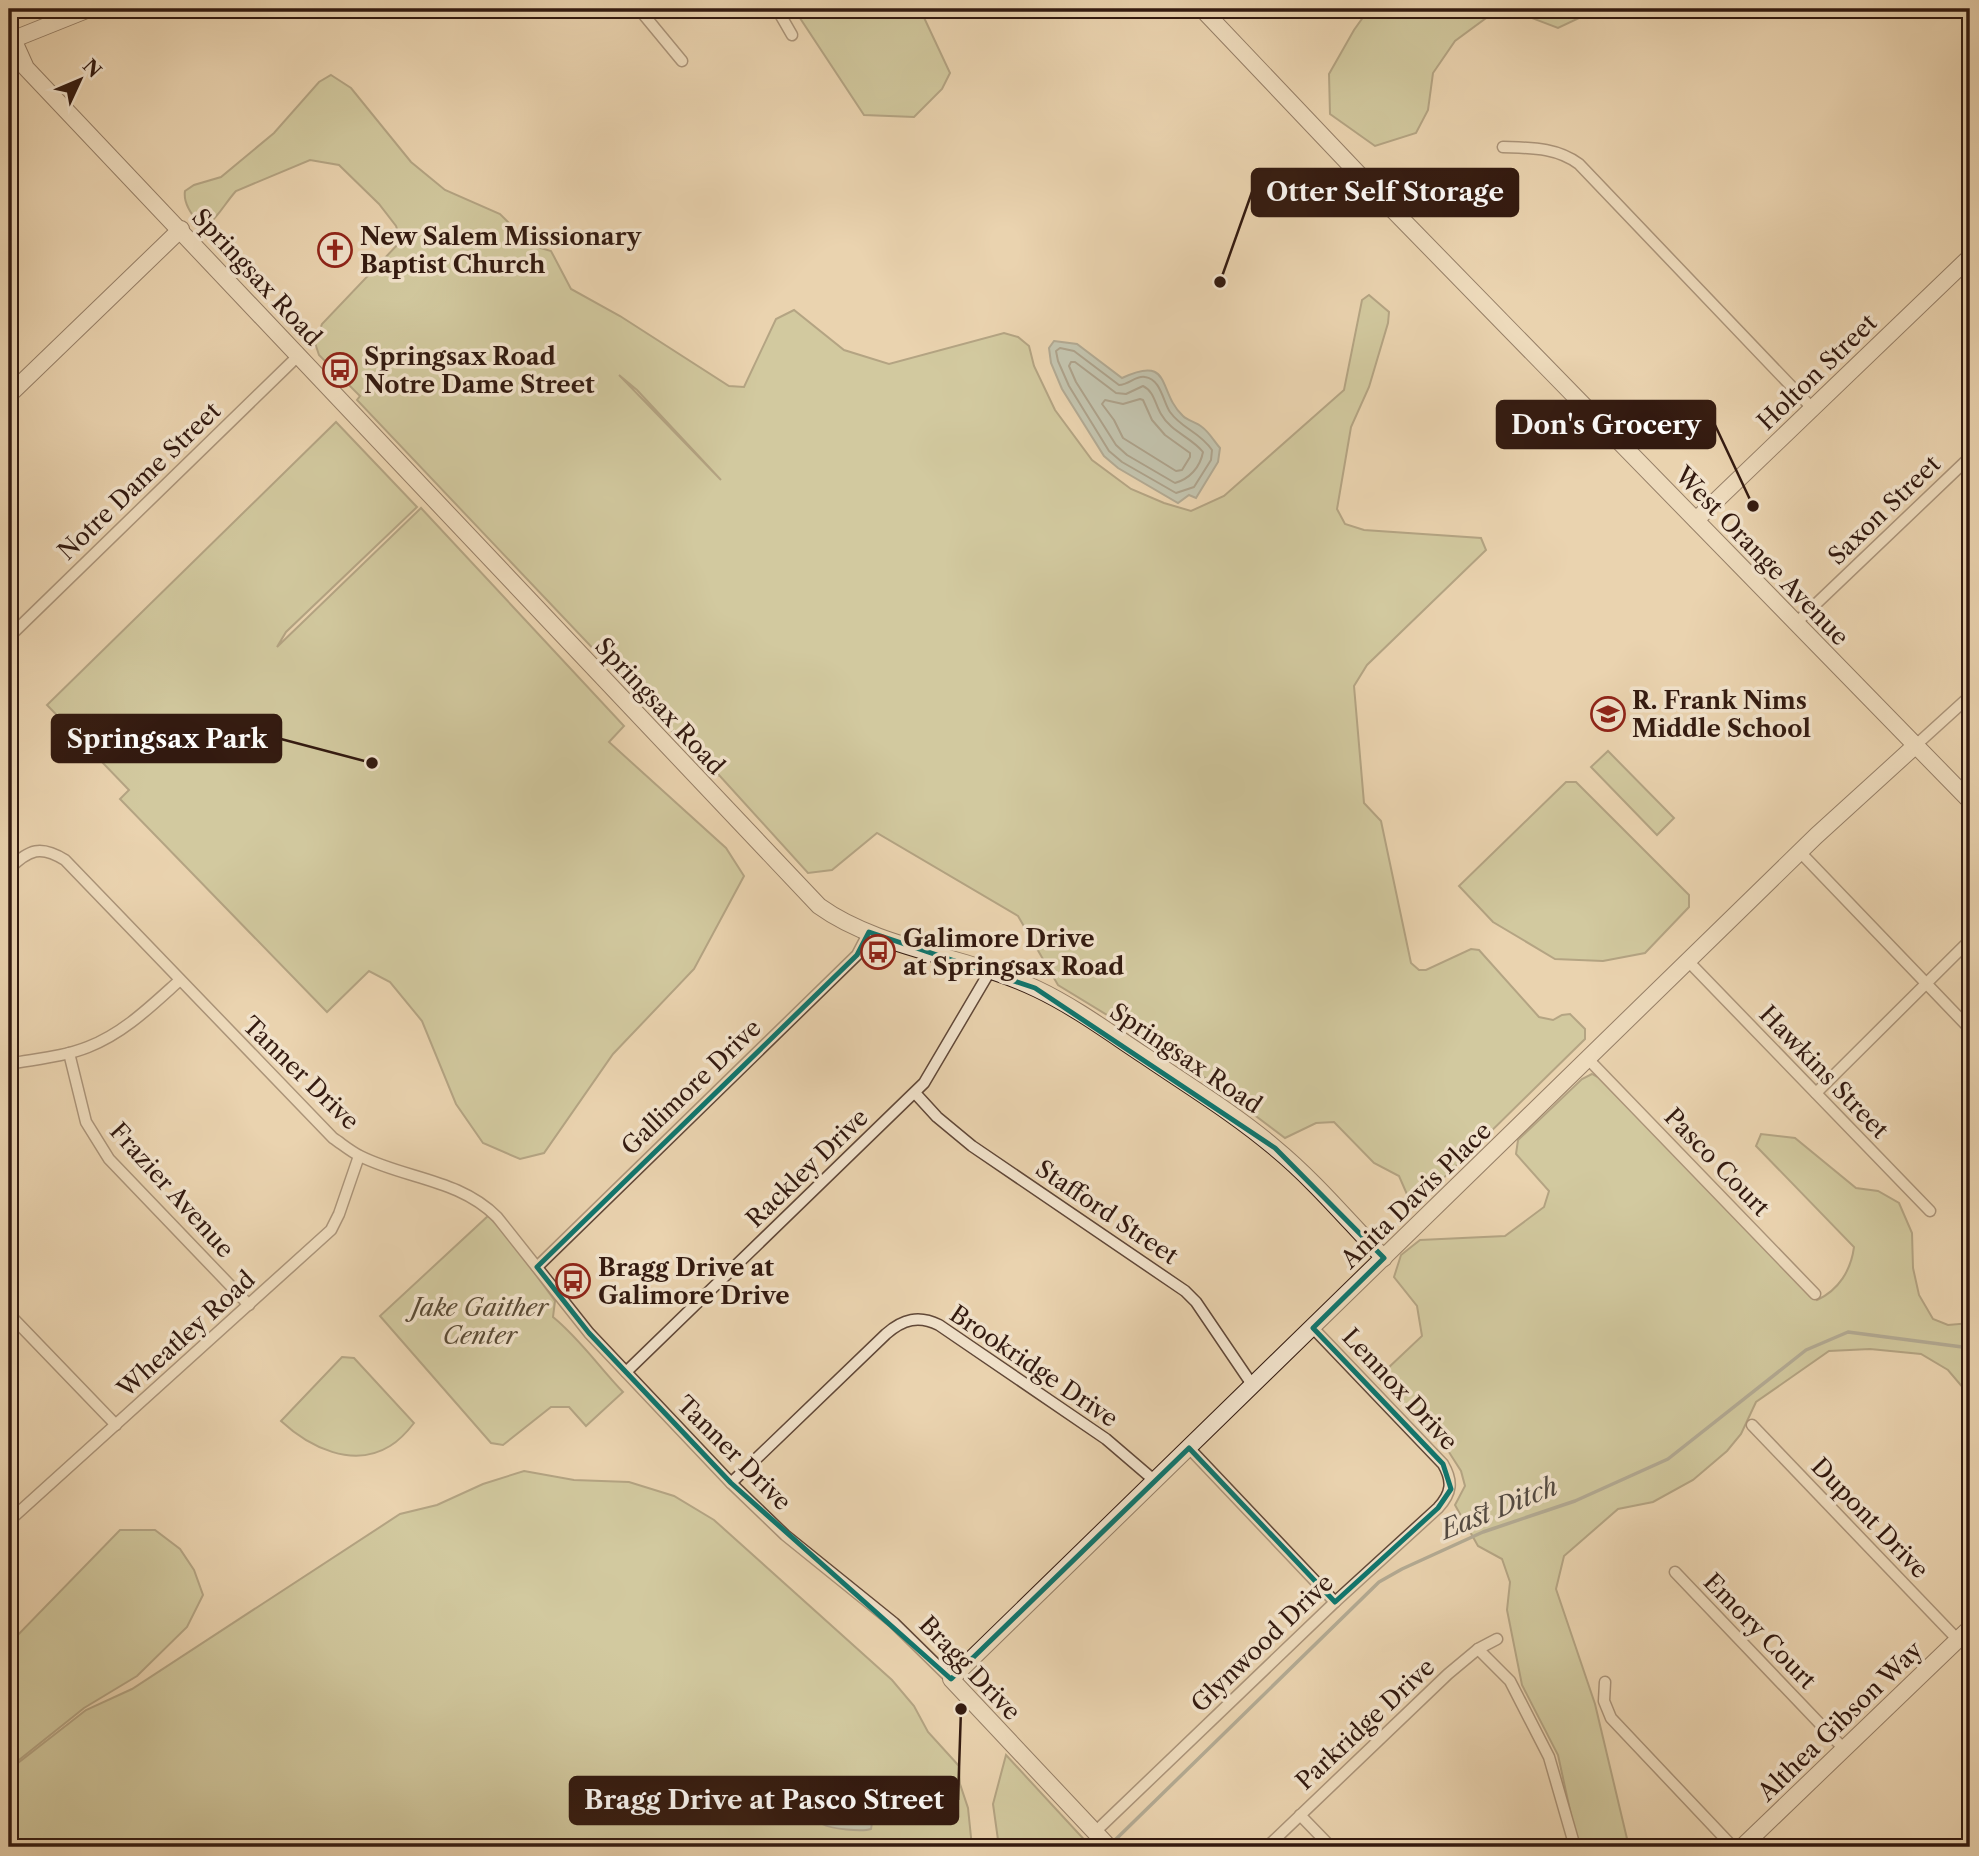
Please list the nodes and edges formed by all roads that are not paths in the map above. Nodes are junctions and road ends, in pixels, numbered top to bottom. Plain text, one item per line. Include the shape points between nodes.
1 (89, 9) edge
2 (639, 9) edge
3 (778, 9) edge
4 (1202, 9) edge
5 (792, 35) dead end
6 (11, 40) edge
7 (682, 61) dead end
8 (1503, 147) dead end
9 (180, 229) junction
10 (1970, 257) edge
11 (299, 355) junction
12 (9, 395) edge
13 (1813, 409) junction
14 (1970, 457) edge
15 (1696, 520) junction
16 (1796, 623) junction
17 (9, 637) edge
18 (1970, 696) edge
19 (1916, 745) junction
20 (1970, 801) edge
21 (1800, 852) junction
22 (9, 869) edge
23 (869, 932) junction
24 (1970, 940) edge
25 (1689, 962) junction
26 (990, 971) junction
27 (180, 981) junction
28 (1926, 984) junction
29 (1970, 1029) edge
30 (69, 1053) junction
31 (1588, 1059) junction
32 (9, 1063) edge
33 (915, 1093) junction
34 (1816, 1093) junction
35 (359, 1156) junction
36 (1930, 1211) dead end
37 (1384, 1258) junction
38 (537, 1267) junction
39 (1815, 1294) dead end
40 (250, 1305) junction
41 (9, 1314) edge
42 (1313, 1328) junction
43 (626, 1372) junction
44 (1253, 1386) junction
45 (116, 1424) junction
46 (1752, 1425) dead end
47 (1189, 1448) junction
48 (1155, 1481) junction
49 (1451, 1482) joint
50 (731, 1483) junction
51 (9, 1521) edge
52 (785, 1535) joint
53 (1675, 1572) dead end
54 (1335, 1602) junction
55 (1966, 1634) edge
56 (1497, 1639) dead end
57 (1478, 1649) junction
58 (951, 1679) junction
59 (1605, 1682) dead end
60 (1844, 1749) junction
61 (1300, 1815) junction
62 (1102, 1839) edge
63 (1267, 1847) edge
64 (1331, 1847) edge
65 (1575, 1847) edge
66 (1733, 1847) edge
67 (1742, 1847) edge

1 - 6 street
2 - 7 street
3 - 5 street
4 - 15 street, West Orange Avenue
6 - 9 street, Springsax Road via 26,68
8 - 13 street via 1541,148 1579,164
9 - 11 street, Springsax Road
9 - 12 street
10 - 13 street, Holton Street
11 - 17 street, Notre Dame Street
11 - 23 street, Springsax Road via 793,881 833,916
13 - 15 street, Holton Street
14 - 16 street, Saxon Street
15 - 16 street, West Orange Avenue
16 - 19 street, West Orange Avenue
18 - 19 street
19 - 20 street, West Orange Avenue
19 - 21 street, Anita Davis Place
21 - 25 street, Anita Davis Place
21 - 28 street
22 - 27 street, Tanner Drive via 26,854 39,850 65,860
23 - 26 street, Springsax Road
23 - 38 street, Gallimore Drive via 858,955
24 - 28 street
25 - 31 street, Anita Davis Place
25 - 34 street, Hawkins Street
26 - 33 street, Rackley Drive
26 - 37 street, Springsax Road via 1057,999 1234,1117 1303,1173
27 - 30 street via 124,1029
27 - 35 street, Tanner Drive via 324,1131
28 - 29 street
28 - 34 street
30 - 32 street
30 - 40 street, Frazier Avenue via 86,1122 109,1159
31 - 37 street, Anita Davis Place
31 - 39 street, Pasco Court
33 - 43 street, Rackley Drive
33 - 44 street, Stafford Street via 972,1146 1185,1291
34 - 36 street, Hawkins Street
35 - 38 street, Tanner Drive via 477,1199 498,1217
35 - 40 street, Wheatley Road via 331,1230
37 - 42 street, Anita Davis Place
38 - 43 street, Tanner Drive
40 - 45 street, Wheatley Road
41 - 45 street
42 - 44 street, Anita Davis Place
42 - 49 street, Lennox Drive via 1443,1464
43 - 50 street, Tanner Drive
44 - 47 street, Anita Davis Place
45 - 51 street, Wheatley Road
46 - 55 street, Dupont Drive
47 - 48 street, Anita Davis Place
47 - 54 street
48 - 50 street, Brookridge Drive via 1107,1439 939,1325 921,1319 903,1322 886,1334
48 - 58 street, Anita Davis Place
49 - 54 street, Glynwood Drive via 1449,1495 1438,1508
50 - 52 street, Tanner Drive
52 - 58 street, Bragg Drive via 894,1623
53 - 60 street, Emory Court
54 - 62 street, Glynwood Drive
55 - 60 street, Althea Gibson Way
56 - 57 street, Parkridge Drive
57 - 61 street, Parkridge Drive
57 - 65 street via 1510,1681 1549,1757
58 - 62 street, Bragg Drive
59 - 66 street via 1604,1700 1611,1718
60 - 67 street, Althea Gibson Way
61 - 63 street, Parkridge Drive
61 - 64 street

